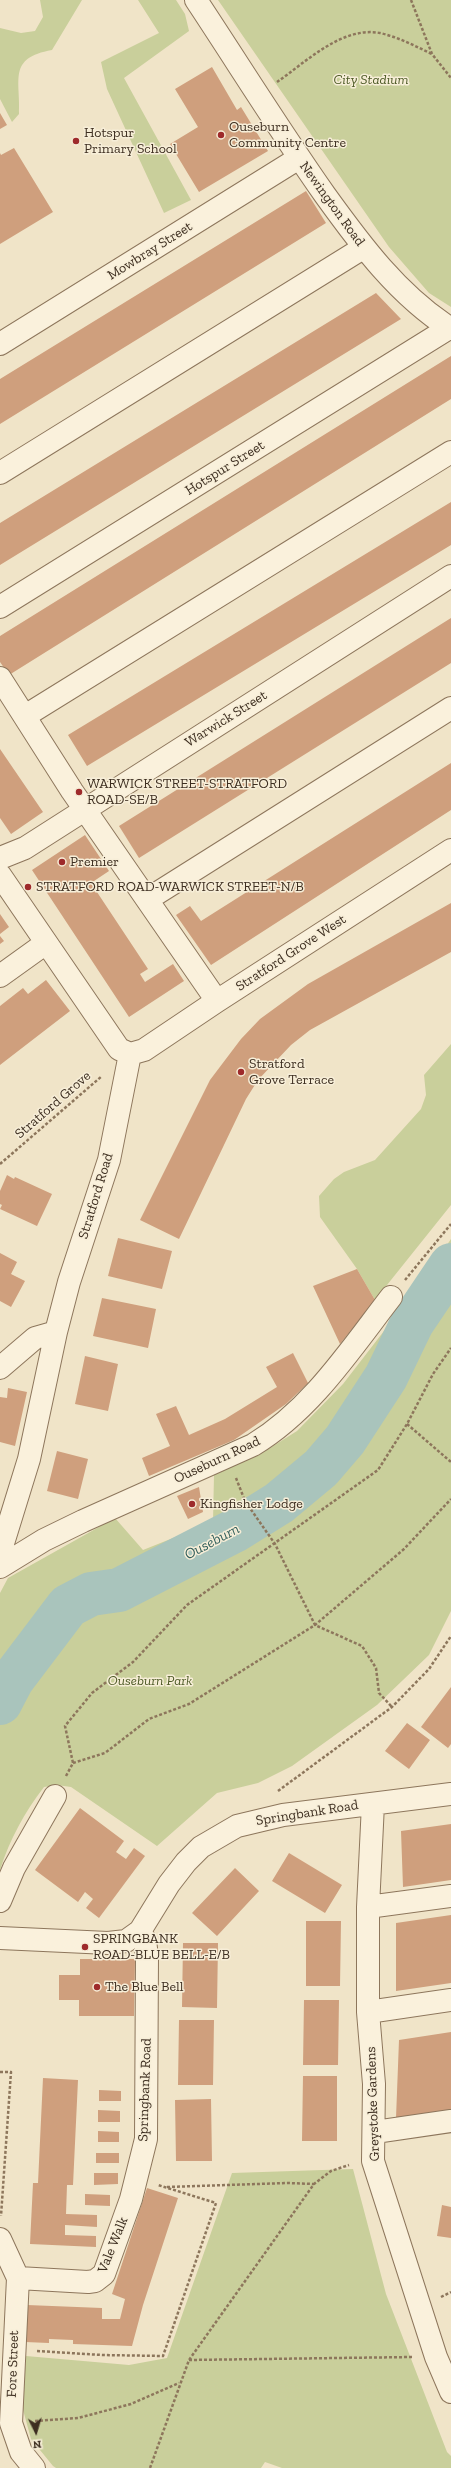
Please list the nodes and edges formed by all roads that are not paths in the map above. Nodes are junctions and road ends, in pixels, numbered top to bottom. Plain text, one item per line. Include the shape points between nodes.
1 (196, 0) edge
2 (299, 158) junction
3 (363, 248) junction
4 (450, 328) edge
5 (0, 344) edge
6 (451, 452) edge
7 (0, 473) edge
8 (451, 576) edge
9 (0, 607) edge
10 (0, 678) edge
11 (451, 708) edge
12 (25, 716) junction
13 (85, 809) junction
14 (451, 850) edge
15 (0, 858) edge
16 (0, 875) edge
17 (148, 899) junction
18 (46, 943) junction
19 (0, 976) edge
20 (217, 1001) junction
21 (130, 1054) junction
22 (391, 1297) road end
23 (56, 1332) junction
24 (0, 1368) edge
25 (0, 1553) edge
26 (0, 1567) edge
27 (451, 1794) edge
28 (54, 1796) dead end
29 (373, 1804) junction
30 (451, 1896) edge
31 (0, 1901) edge
32 (368, 1907) junction
33 (140, 1931) junction
34 (0, 1938) edge
35 (451, 2000) edge
36 (368, 2012) junction
37 (451, 2121) edge
38 (375, 2132) junction
39 (136, 2178) joint
40 (1, 2229) edge
41 (18, 2278) junction
42 (451, 2392) edge
43 (34, 2468) edge

1 - 2 street, Newington Road
2 - 3 street, Newington Road
2 - 5 street, Mowbray Street
3 - 4 street, Newington Road via 423,310
3 - 7 street
4 - 9 street, Hotspur Street
6 - 12 street
8 - 13 street, Warwick Street
10 - 12 street
11 - 17 street
12 - 13 street
13 - 15 street, Warwick Street via 25,848
13 - 17 street
14 - 20 street, Stratford Grove West
16 - 18 street
17 - 20 street
18 - 19 street
18 - 21 street via 119,1049
20 - 21 street, Stratford Grove West via 144,1050
21 - 23 street, Stratford Road via 109,1160 69,1282
22 - 26 street, Ouseburn Road via 319,1388 277,1430 253,1445 57,1534
23 - 24 street via 35,1338
23 - 25 street, Stratford Road via 29,1459
27 - 29 street, Springbank Road
28 - 31 street via 14,1868
29 - 32 street, Greystoke Gardens
29 - 33 street, Springbank Road via 259,1819 237,1826 201,1847 169,1884
30 - 32 street
32 - 36 street, Greystoke Gardens
33 - 34 street, Springbank Road via 126,1941 108,1943
33 - 39 street, Springbank Road via 147,1957 146,2139
35 - 36 street
36 - 38 street, Greystoke Gardens
37 - 38 street
38 - 42 street, Greystoke Gardens via 375,2169 436,2357
39 - 41 street, Vale Walk via 112,2252 100,2278 88,2282
40 - 41 street
41 - 43 street, Fore Street via 11,2423 21,2452

